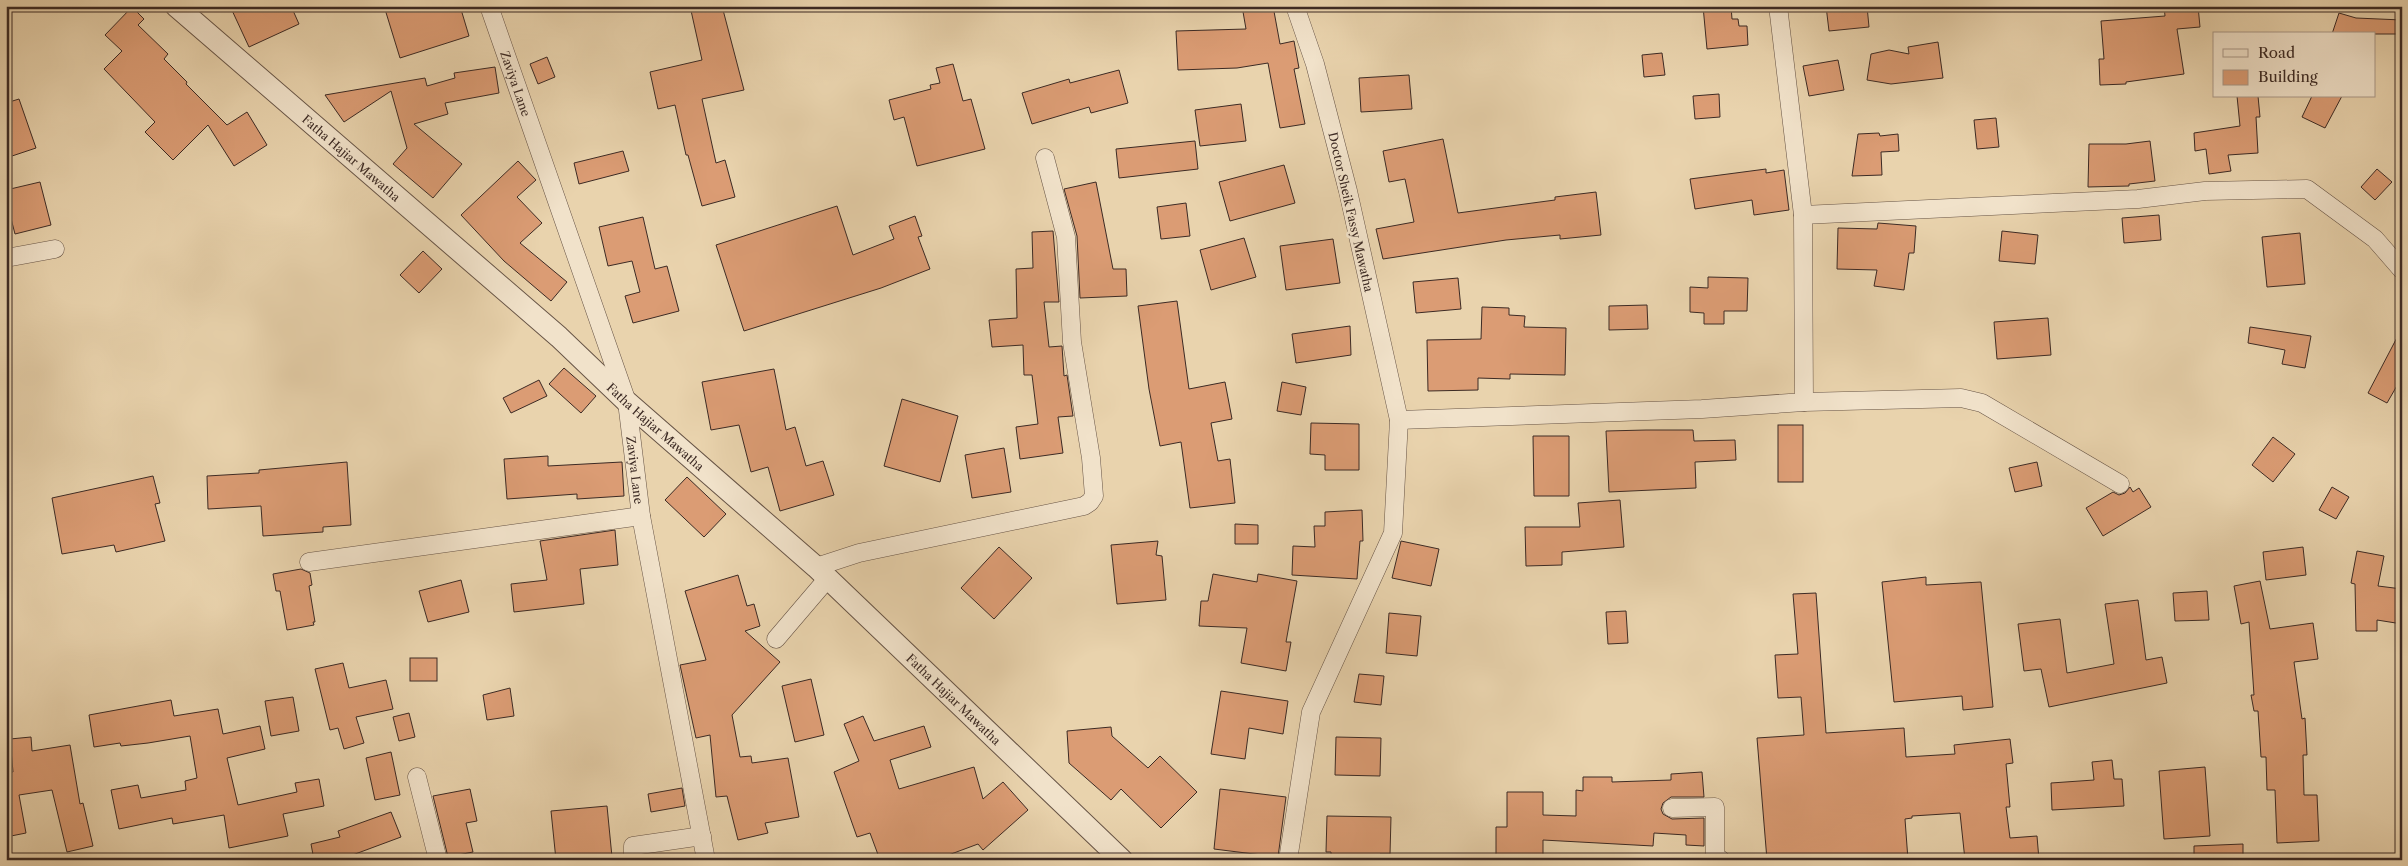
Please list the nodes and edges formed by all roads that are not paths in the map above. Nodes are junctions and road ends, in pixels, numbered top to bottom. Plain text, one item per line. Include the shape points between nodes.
1 (176, 6) edge
2 (489, 6) edge
3 (1295, 6) edge
4 (1778, 6) edge
5 (1045, 158) dead end
6 (1802, 215) junction
7 (55, 249) dead end
8 (6, 258) edge
9 (2402, 270) edge
10 (627, 402) junction
11 (1804, 402) junction
12 (1399, 420) junction
13 (2120, 484) dead end
14 (642, 516) junction
15 (309, 562) dead end
16 (822, 573) junction
17 (776, 639) dead end
18 (417, 777) dead end
19 (1672, 808) dead end
20 (702, 836) junction
21 (438, 860) edge
22 (633, 860) edge
23 (706, 860) edge
24 (1122, 860) edge
25 (1288, 860) edge
26 (1721, 860) edge

1 - 10 street, Fatha Hajiar Mawatha via 559,337
2 - 10 street, Zaviya Lane
3 - 12 street, Doctor Sheik Fassy Mawatha via 1315,64 1348,192
4 - 6 street
5 - 16 street via 1066,237 1072,342 1094,496 1084,506 859,553
6 - 9 street via 2138,199 2205,191 2307,189 2374,239
6 - 11 street
7 - 8 street
10 - 14 street, Zaviya Lane
10 - 16 street, Fatha Hajiar Mawatha
11 - 12 street
11 - 13 street via 1961,398 1982,403
12 - 25 street, Doctor Sheik Fassy Mawatha via 1393,533 1311,712
14 - 15 street
14 - 20 street, Zaviya Lane
16 - 17 street
16 - 24 street, Fatha Hajiar Mawatha
18 - 21 street
19 - 26 street via 1715,807 1715,856
20 - 22 street via 633,846
20 - 23 street, Zaviya Lane

